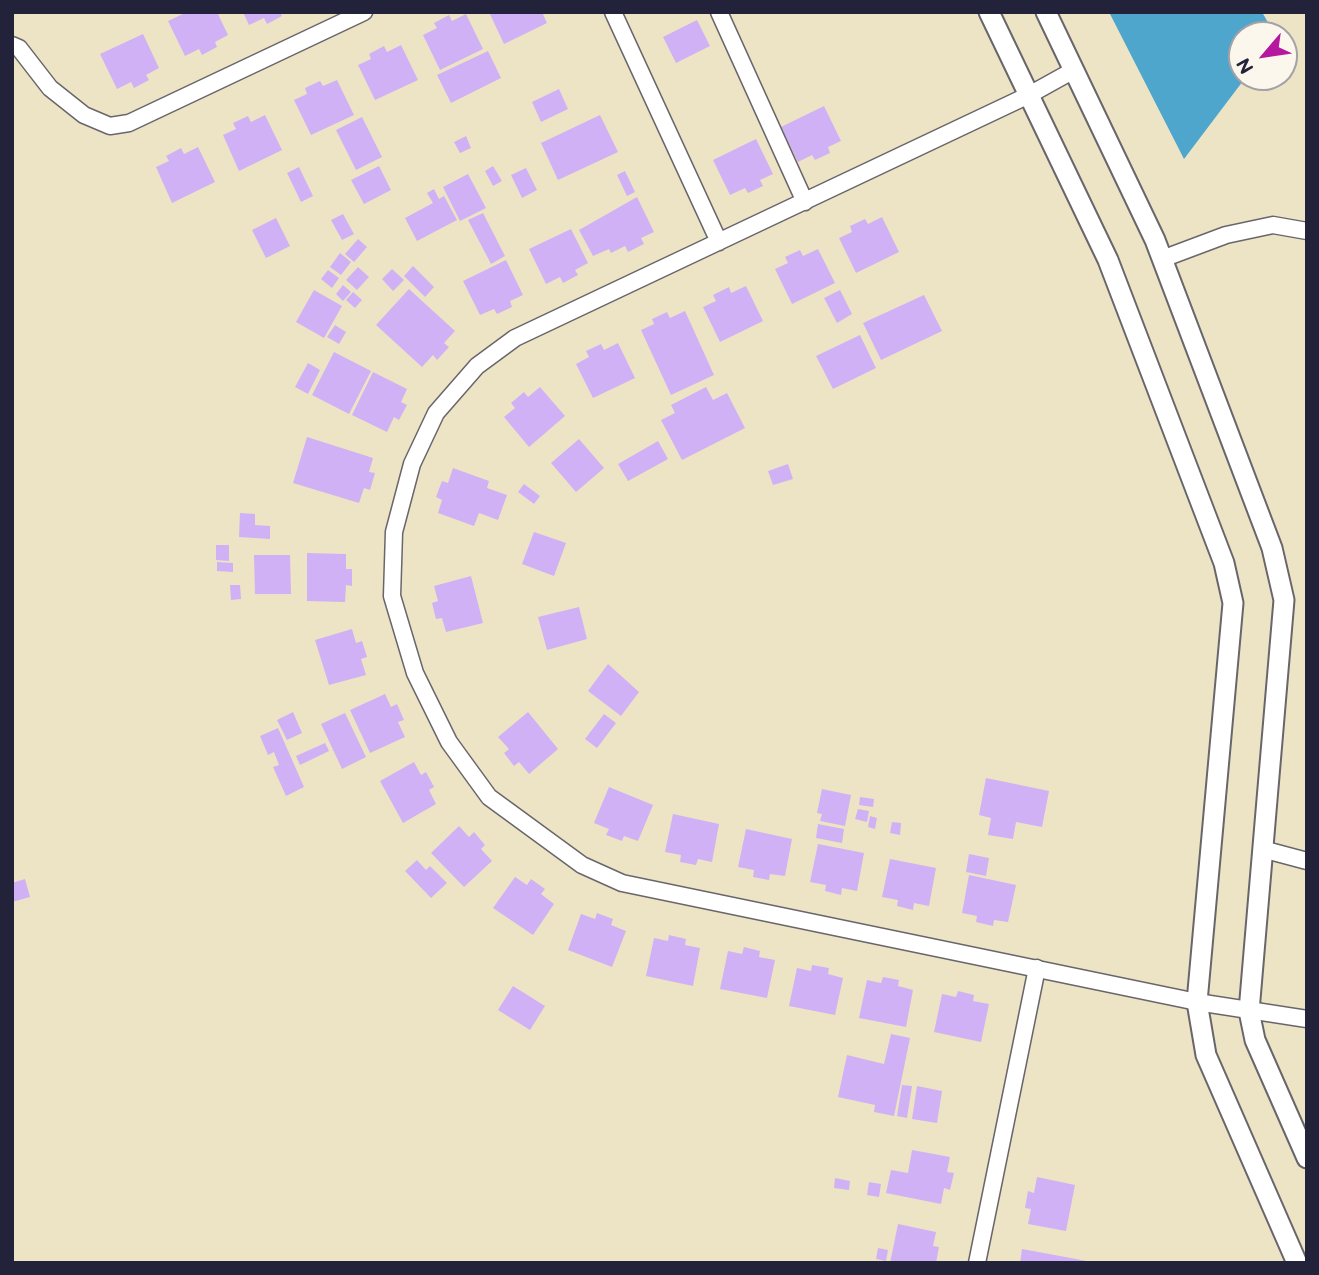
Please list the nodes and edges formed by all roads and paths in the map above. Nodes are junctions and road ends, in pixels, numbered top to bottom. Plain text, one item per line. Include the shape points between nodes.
1 (365, 12) edge
2 (613, 12) edge
3 (719, 12) edge
4 (989, 12) edge
5 (1046, 12) edge
6 (12, 45) edge
7 (1074, 70) junction
8 (1029, 95) junction
9 (805, 202) junction
10 (1307, 230) edge
11 (719, 242) junction
12 (1162, 259) junction
13 (1262, 849) junction
14 (1307, 861) edge
15 (1037, 968) junction
16 (1197, 1002) junction
17 (1249, 1010) junction
18 (1307, 1019) edge
19 (1307, 1158) edge
20 (976, 1263) edge
21 (1297, 1263) edge

1 - 6 street via 129,123 110,126 84,115 50,88
2 - 11 street
3 - 9 street
4 - 8 street
5 - 7 street
7 - 8 street
7 - 12 street
8 - 9 street
8 - 16 street via 1108,260 1224,563 1233,603
9 - 11 street
10 - 12 street via 1273,225 1226,235
11 - 15 street via 515,338 477,366 436,413 412,464 394,531 393,596 415,673 449,742 489,797 582,865 622,883
12 - 13 street via 1272,548 1284,600
13 - 14 street
13 - 17 street
15 - 16 street
15 - 20 street
16 - 17 street
16 - 21 street via 1206,1055
17 - 18 street
17 - 19 street via 1255,1040

